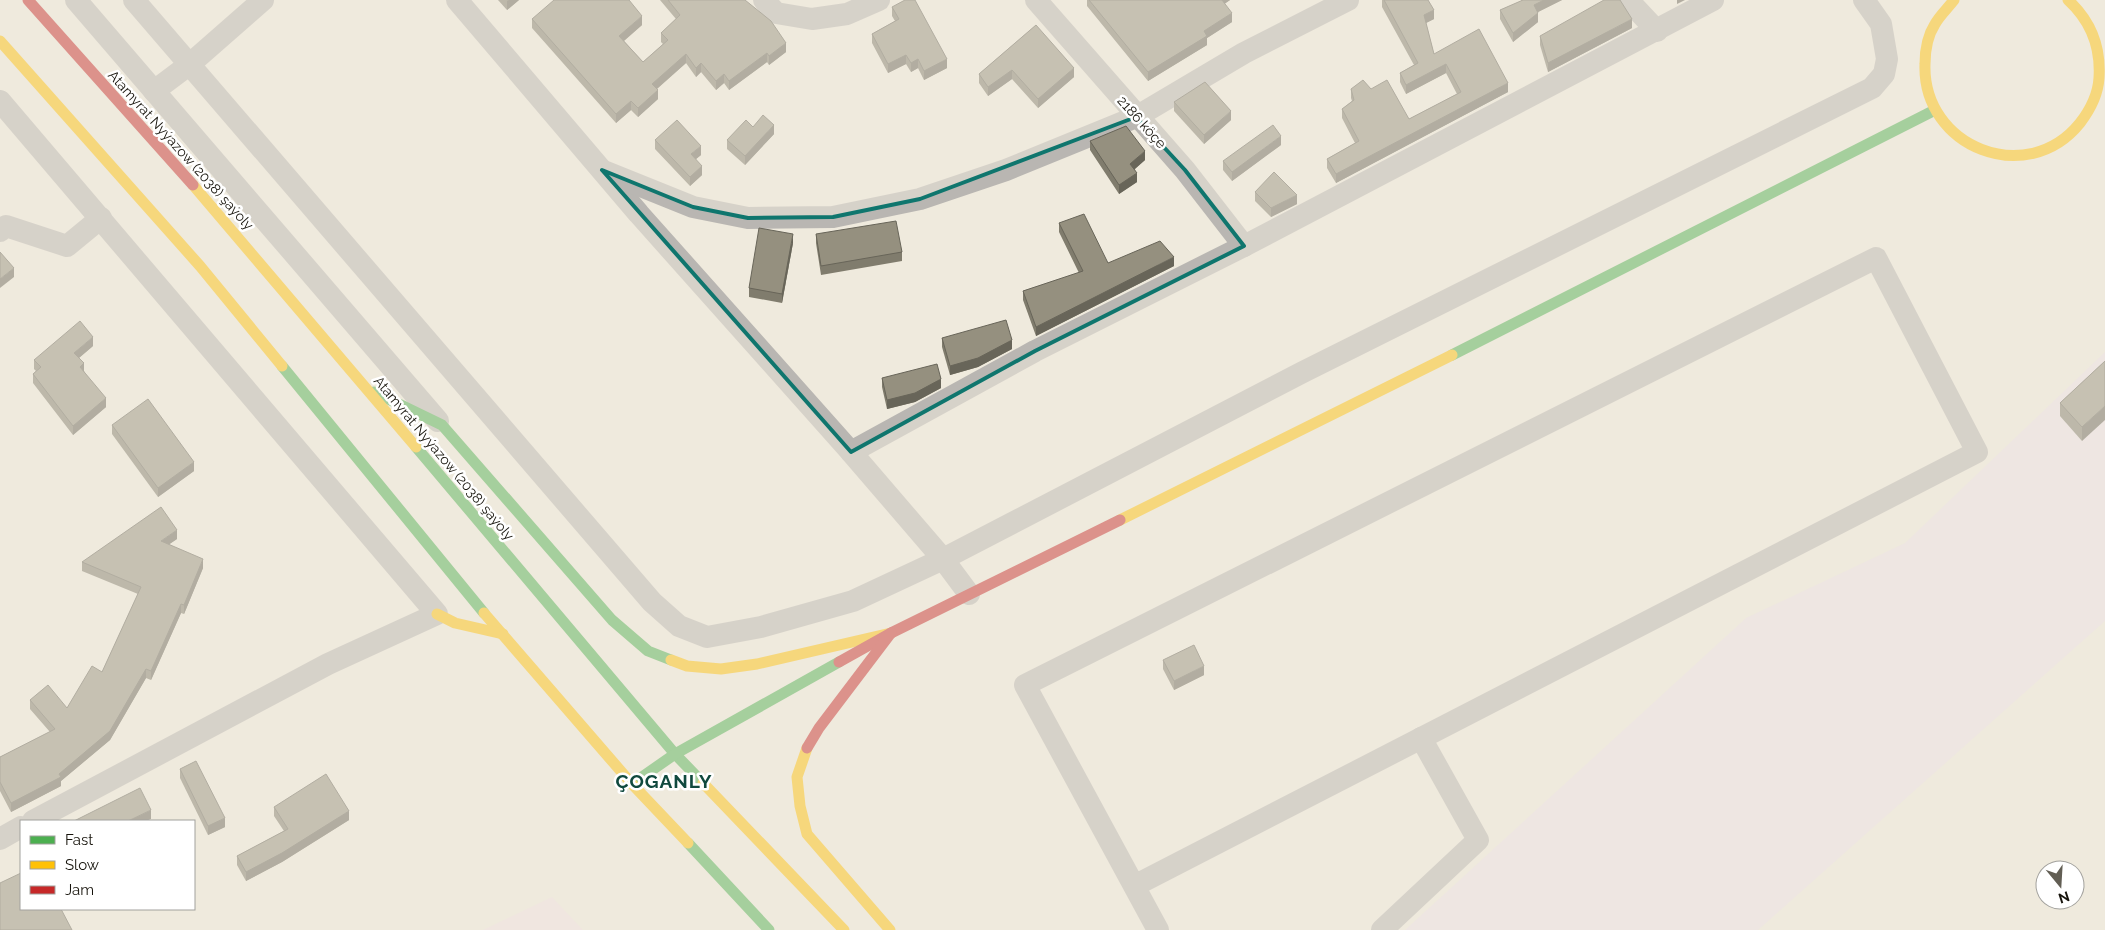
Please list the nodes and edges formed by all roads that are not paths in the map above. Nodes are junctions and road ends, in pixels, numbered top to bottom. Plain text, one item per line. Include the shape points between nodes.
1 (28, 0) edge
2 (76, 0) edge
3 (134, 0) edge
4 (263, 0) edge
5 (457, 0) edge
6 (764, 0) edge
7 (879, 0) edge
8 (1036, 0) edge
9 (1348, 0) edge
10 (1628, 0) edge
11 (1713, 0) edge
12 (1864, 0) edge
13 (1953, 0) edge
14 (2068, 0) edge
15 (2105, 26) edge
16 (1657, 31) junction
17 (2093, 32) junction
18 (0, 41) edge
19 (190, 64) junction
20 (154, 91) junction
21 (0, 101) edge
22 (1933, 111) junction
23 (1136, 117) junction
24 (602, 170) junction
25 (101, 218) junction
26 (0, 231) edge
27 (1244, 246) junction
28 (366, 388) junction
29 (442, 425) junction
30 (851, 452) junction
31 (533, 529) junction
32 (542, 558) dead end
33 (943, 559) junction
34 (969, 594) junction
35 (555, 596) dead end
36 (438, 614) junction
37 (564, 624) junction
38 (891, 633) junction
39 (503, 634) junction
40 (1421, 738) junction
41 (675, 754) junction
42 (632, 784) junction
43 (35, 820) edge
44 (20, 828) edge
45 (0, 839) edge
46 (1134, 886) junction
47 (841, 927) edge
48 (769, 930) edge
49 (855, 930) edge
50 (890, 930) edge
51 (1158, 930) edge
52 (1382, 930) edge

1 - 28 main road, Atamyrat Nyýazow (2038) şaýoly via 238,235
2 - 20 street
3 - 19 street
4 - 19 street
5 - 24 street
6 - 7 street via 776,14 812,19 847,14
8 - 23 street, 2186 köçe
9 - 23 street via 1244,53
10 - 16 street
11 - 16 street
12 - 33 street via 1881,24 1887,59 1884,74 1872,88 1304,372
13 - 22 main road via 1934,24 1923,53 1923,83
14 - 17 main road
15 - 17 main road
16 - 27 street
17 - 22 main road via 2100,61 2098,91 2085,118 2064,140 2037,153 2007,157 1978,150 1952,135
18 - 39 main road via 200,266
19 - 20 street
19 - 33 street via 652,602 679,626 707,637 761,627 853,600
20 - 29 street
21 - 25 street
22 - 34 main road via 1379,392
23 - 24 street via 1006,170 920,199 833,217 748,218 693,207
23 - 27 street, 2186 köçe via 1185,170
24 - 30 street
25 - 26 street via 67,246 6,226
25 - 36 street
27 - 30 street via 1035,351
28 - 29 main road
28 - 37 main road, Atamyrat Nyýazow (2038) şaýoly
29 - 31 main road
30 - 33 street
31 - 32 main road
31 - 38 main road via 612,620 648,651 687,666 721,669 757,664
33 - 34 street
34 - 38 main road
35 - 37 main road
36 - 39 main road via 455,623
36 - 43 street via 328,664
37 - 41 main road, Atamyrat Nyýazow (2038) şaýoly
38 - 41 main road
38 - 50 main road via 819,728 807,748 797,777 807,834
39 - 42 main road
40 - 46 street
40 - 46 street via 1977,452 1876,258 1025,685
40 - 52 street via 1478,840
41 - 42 main road
41 - 47 main road, Atamyrat Nyýazow (2038) şaýoly
42 - 48 main road
44 - 45 street
46 - 51 street
47 - 49 main road

